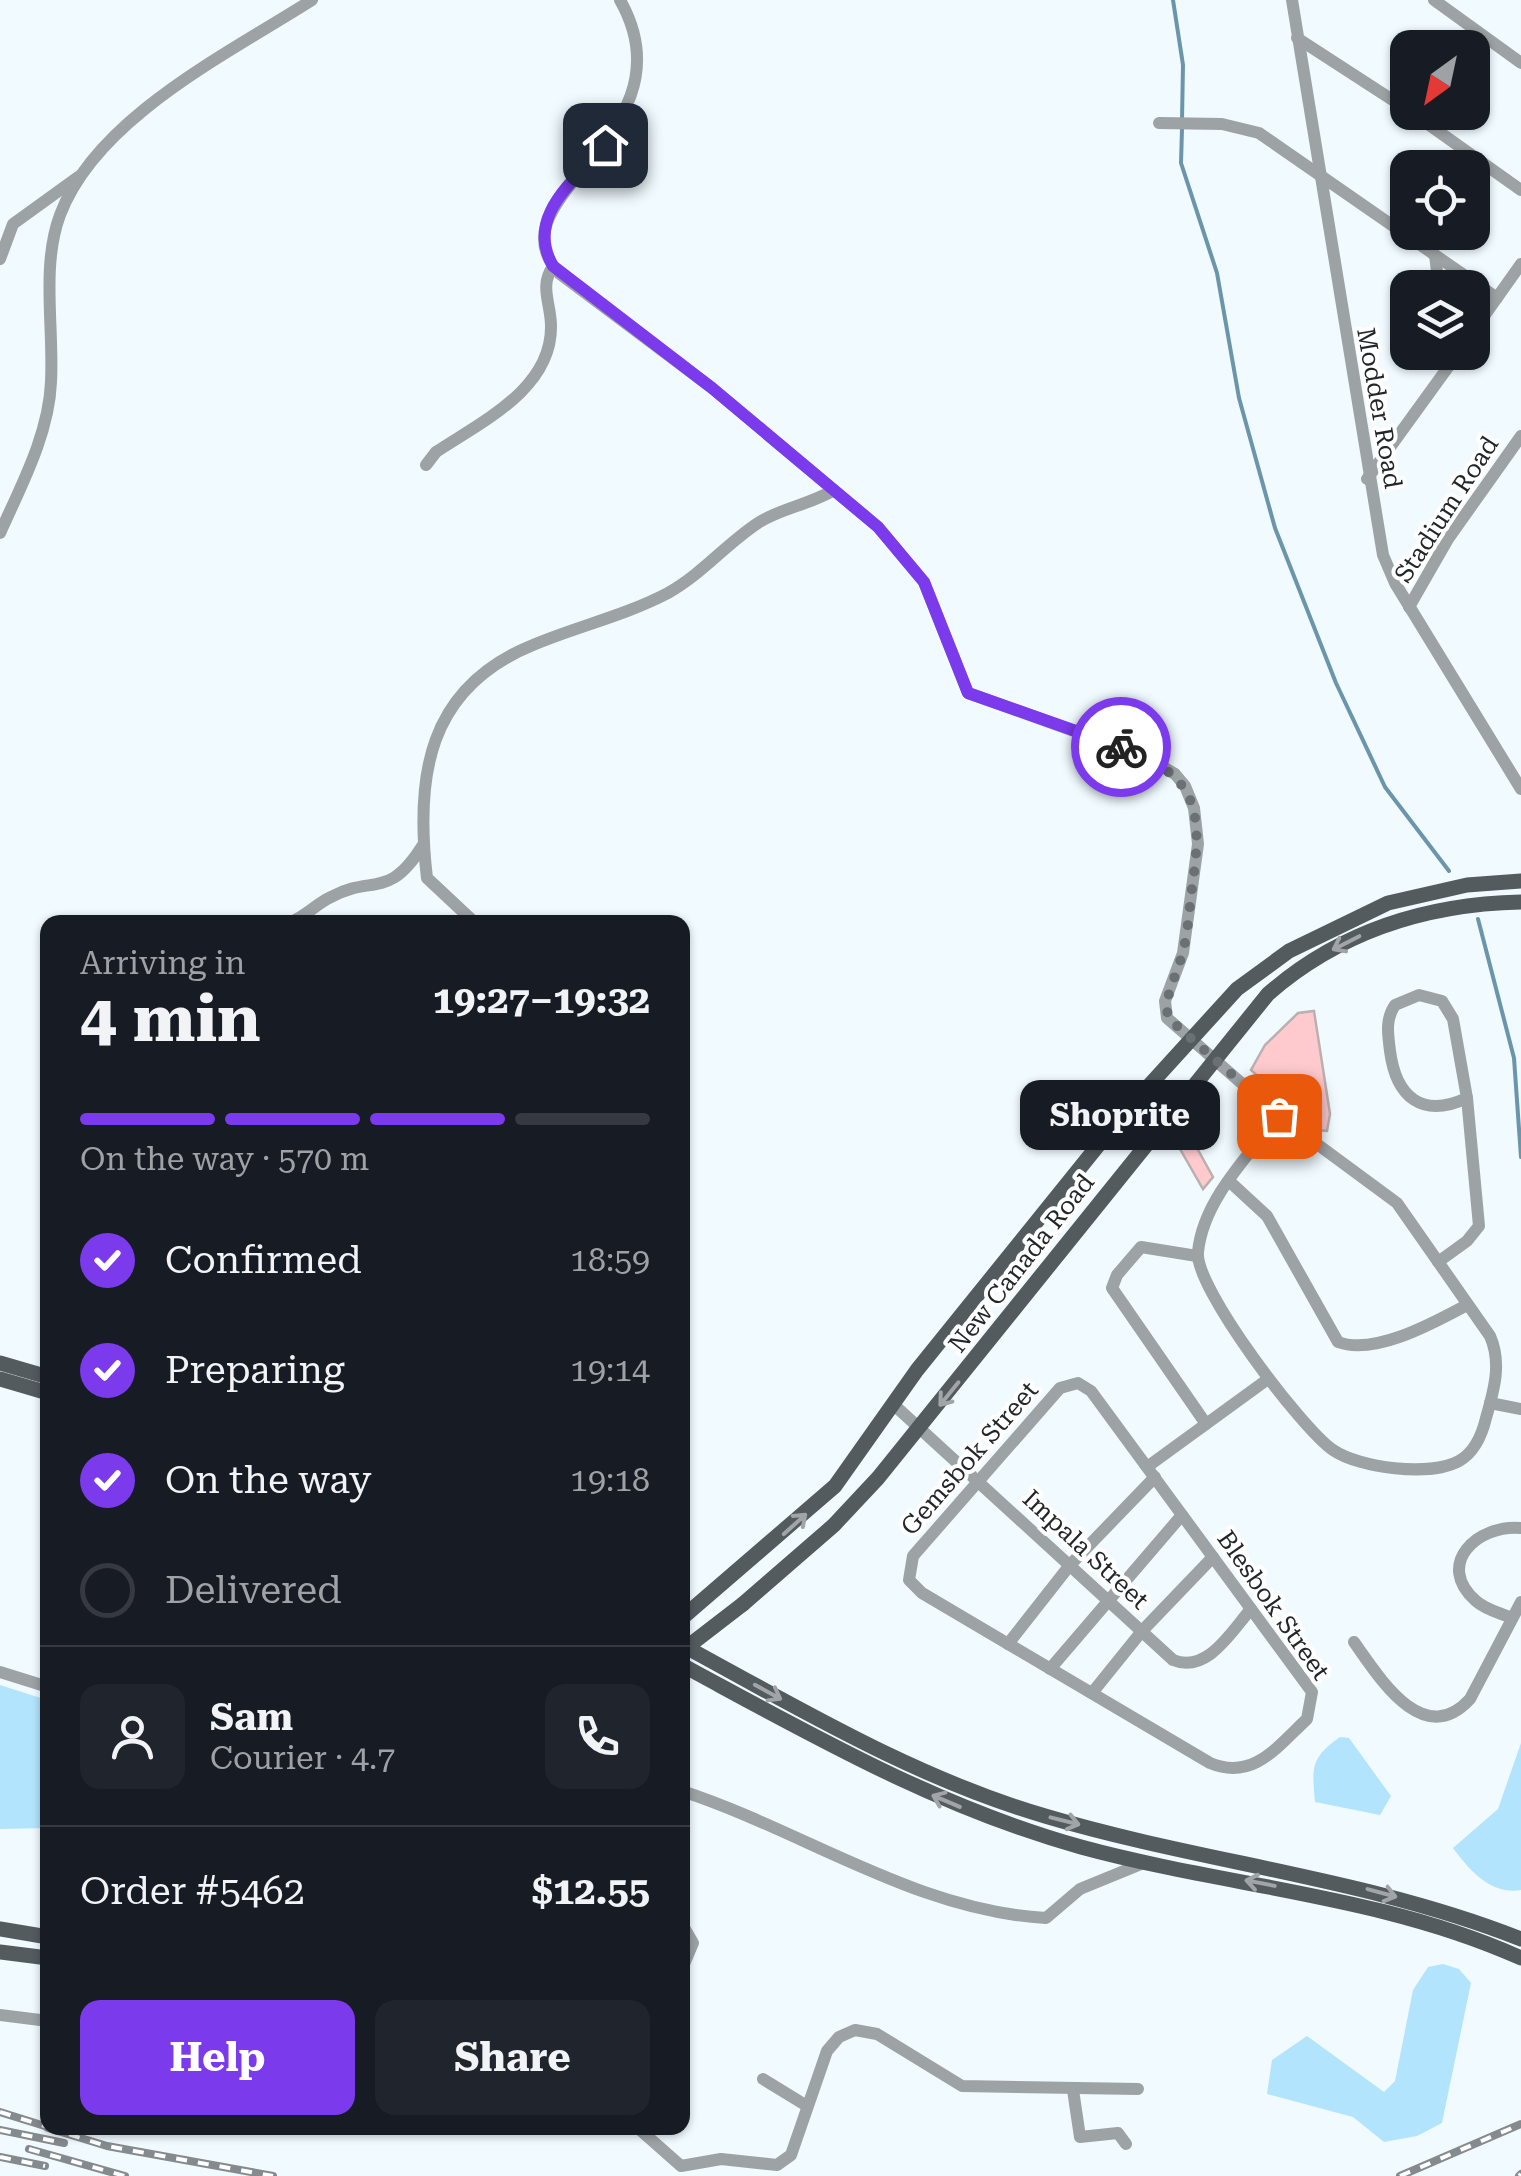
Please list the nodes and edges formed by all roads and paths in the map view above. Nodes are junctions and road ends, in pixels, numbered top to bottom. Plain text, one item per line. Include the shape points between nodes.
1 (312, 0) edge
2 (620, 0) edge
3 (1292, 0) edge
4 (1434, 0) edge
5 (1297, 38) junction
6 (1521, 64) edge
7 (1390, 99) edge
8 (1166, 124) dead end
9 (1436, 130) edge
10 (80, 176) junction
11 (1320, 176) junction
12 (1521, 190) edge
13 (1435, 256) junction
14 (0, 258) edge
15 (1521, 264) edge
16 (553, 266) junction
17 (1436, 270) edge
18 (1496, 298) junction
19 (1490, 307) edge
20 (1447, 370) edge
21 (1521, 436) edge
22 (426, 464) dead end
23 (1368, 479) junction
24 (834, 490) junction
25 (0, 533) edge
26 (1410, 607) junction
27 (1521, 789) edge
28 (424, 846) junction
29 (1521, 882) edge
30 (1521, 902) edge
31 (302, 915) edge
32 (467, 915) edge
33 (1190, 1040) junction
34 (1211, 1060) junction
35 (1467, 1098) junction
36 (1279, 1116) junction
37 (1229, 1181) junction
38 (1197, 1256) junction
39 (1438, 1262) junction
40 (1467, 1305) junction
41 (0, 1363) edge
42 (40, 1375) edge
43 (0, 1378) edge
44 (1268, 1379) junction
45 (1078, 1384) joint
46 (40, 1390) edge
47 (1490, 1403) junction
48 (893, 1404) junction
49 (1521, 1409) edge
50 (1206, 1424) junction
51 (921, 1427) junction
52 (1151, 1472) junction
53 (976, 1479) junction
54 (1182, 1514) junction
55 (1521, 1528) edge
56 (1213, 1557) junction
57 (1070, 1565) junction
58 (908, 1576) joint
59 (1107, 1599) junction
60 (1521, 1602) edge
61 (1251, 1610) junction
62 (690, 1612) edge
63 (1512, 1618) junction
64 (1142, 1631) junction
65 (690, 1642) edge
66 (1354, 1642) dead end
67 (1008, 1644) junction
68 (690, 1652) edge
69 (690, 1668) edge
70 (1050, 1668) junction
71 (0, 1672) edge
72 (40, 1684) edge
73 (1092, 1694) junction
74 (690, 1794) edge
75 (1146, 1862) junction
76 (0, 1929) edge
77 (40, 1936) edge
78 (1521, 1939) edge
79 (0, 1952) edge
80 (40, 1957) edge
81 (1521, 1958) edge
82 (0, 2014) edge
83 (40, 2020) edge
84 (763, 2079) dead end
85 (1138, 2089) dead end
86 (1072, 2090) junction
87 (807, 2106) junction
88 (645, 2135) edge
89 (1126, 2144) dead end

1 - 10 street via 138,113
2 - 16 street via 637,42 633,90 612,135 550,208 543,242
3 - 5 street, Modder Road
4 - 6 street
5 - 7 street
5 - 11 street, Modder Road
8 - 11 street via 1246,128
9 - 12 street
10 - 14 street via 14,224
10 - 25 street via 60,216 52,261 51,386 44,422
11 - 13 street
11 - 23 street, Modder Road
13 - 17 street
13 - 18 street
15 - 18 street
16 - 22 street via 544,284 552,329 538,372 522,392
16 - 24 street
18 - 19 street
20 - 23 street
21 - 26 street, Stadium Road via 1448,538
23 - 26 street, Modder Road via 1383,555
24 - 28 street via 759,522 668,592 601,624 532,645 475,678 426,762
24 - 33 street via 920,575 968,693 1144,756 1185,786 1198,844 1183,954 1165,1001 1168,1018
26 - 27 street, Modder Road
28 - 31 street via 385,884 334,895
28 - 32 street via 427,878
29 - 33 main road, New Canada Road via 1423,892 1371,909 1289,952 1237,989
30 -> 34 main road, New Canada Road via 1474,904 1384,924 1307,964 1258,1004
33 - 34 street
33 - 48 main road, New Canada Road via 1124,1112
34 - 36 street
34 -> 51 main road, New Canada Road
35 - 35 street via 1448,1008 1431,996 1395,1005 1387,1026 1401,1088 1435,1107
35 - 39 street via 1478,1226
36 - 37 street
36 - 39 street via 1397,1203
37 - 38 street via 1204,1224
37 - 40 street via 1266,1216 1343,1344 1418,1331
38 - 44 street
38 - 50 street via 1141,1248 1112,1290
39 - 40 street
40 - 47 street via 1498,1355
41 - 42 main road
43 - 46 main road
44 - 47 street via 1329,1447 1367,1464 1406,1468 1458,1461 1480,1439
44 - 50 street
45 - 52 street, Blesbok Street via 1091,1391
45 - 53 street, Gemsbok Street via 1049,1398
47 - 49 street
48 - 51 street, Impala Street
62 -> 48 main road, New Canada Road via 835,1486
50 - 52 street
51 - 53 street, Impala Street
51 - 65 main road, New Canada Road, bridge via 834,1525
52 - 54 street, Blesbok Street
52 - 57 street
53 - 57 street, Impala Street
53 - 58 street, Gemsbok Street via 912,1556
54 - 56 street, Blesbok Street
54 - 59 street
55 - 63 street via 1475,1538 1461,1560 1473,1598
56 - 61 street, Blesbok Street
56 - 64 street
57 - 59 street, Impala Street
57 - 67 street
58 - 67 street, Blesbok Street via 916,1590
59 - 64 street, Impala Street
59 - 70 street
60 - 63 street
61 - 64 street, Impala Street via 1211,1654 1191,1664 1174,1660
61 - 73 street, Blesbok Street via 1314,1701 1307,1719 1250,1768 1210,1764
63 - 66 street via 1470,1699 1439,1716 1408,1710
64 - 73 street
67 - 70 street, Blesbok Street
68 -> 78 main road via 965,1788 1128,1837 1377,1891
75 -> 69 main road via 1020,1828 916,1788
70 - 73 street, Blesbok Street
71 - 72 street
74 - 75 street via 913,1888 1018,1916 1046,1918 1080,1888
81 -> 75 main road via 1366,1906
76 - 77 main road
79 - 80 main road
82 - 83 street
84 - 87 street
85 - 86 street
86 - 87 street via 962,2086 876,2034 855,2030 827,2051
86 - 89 street via 1079,2136 1118,2133
87 - 88 street via 791,2155 773,2166 721,2159 676,2164

